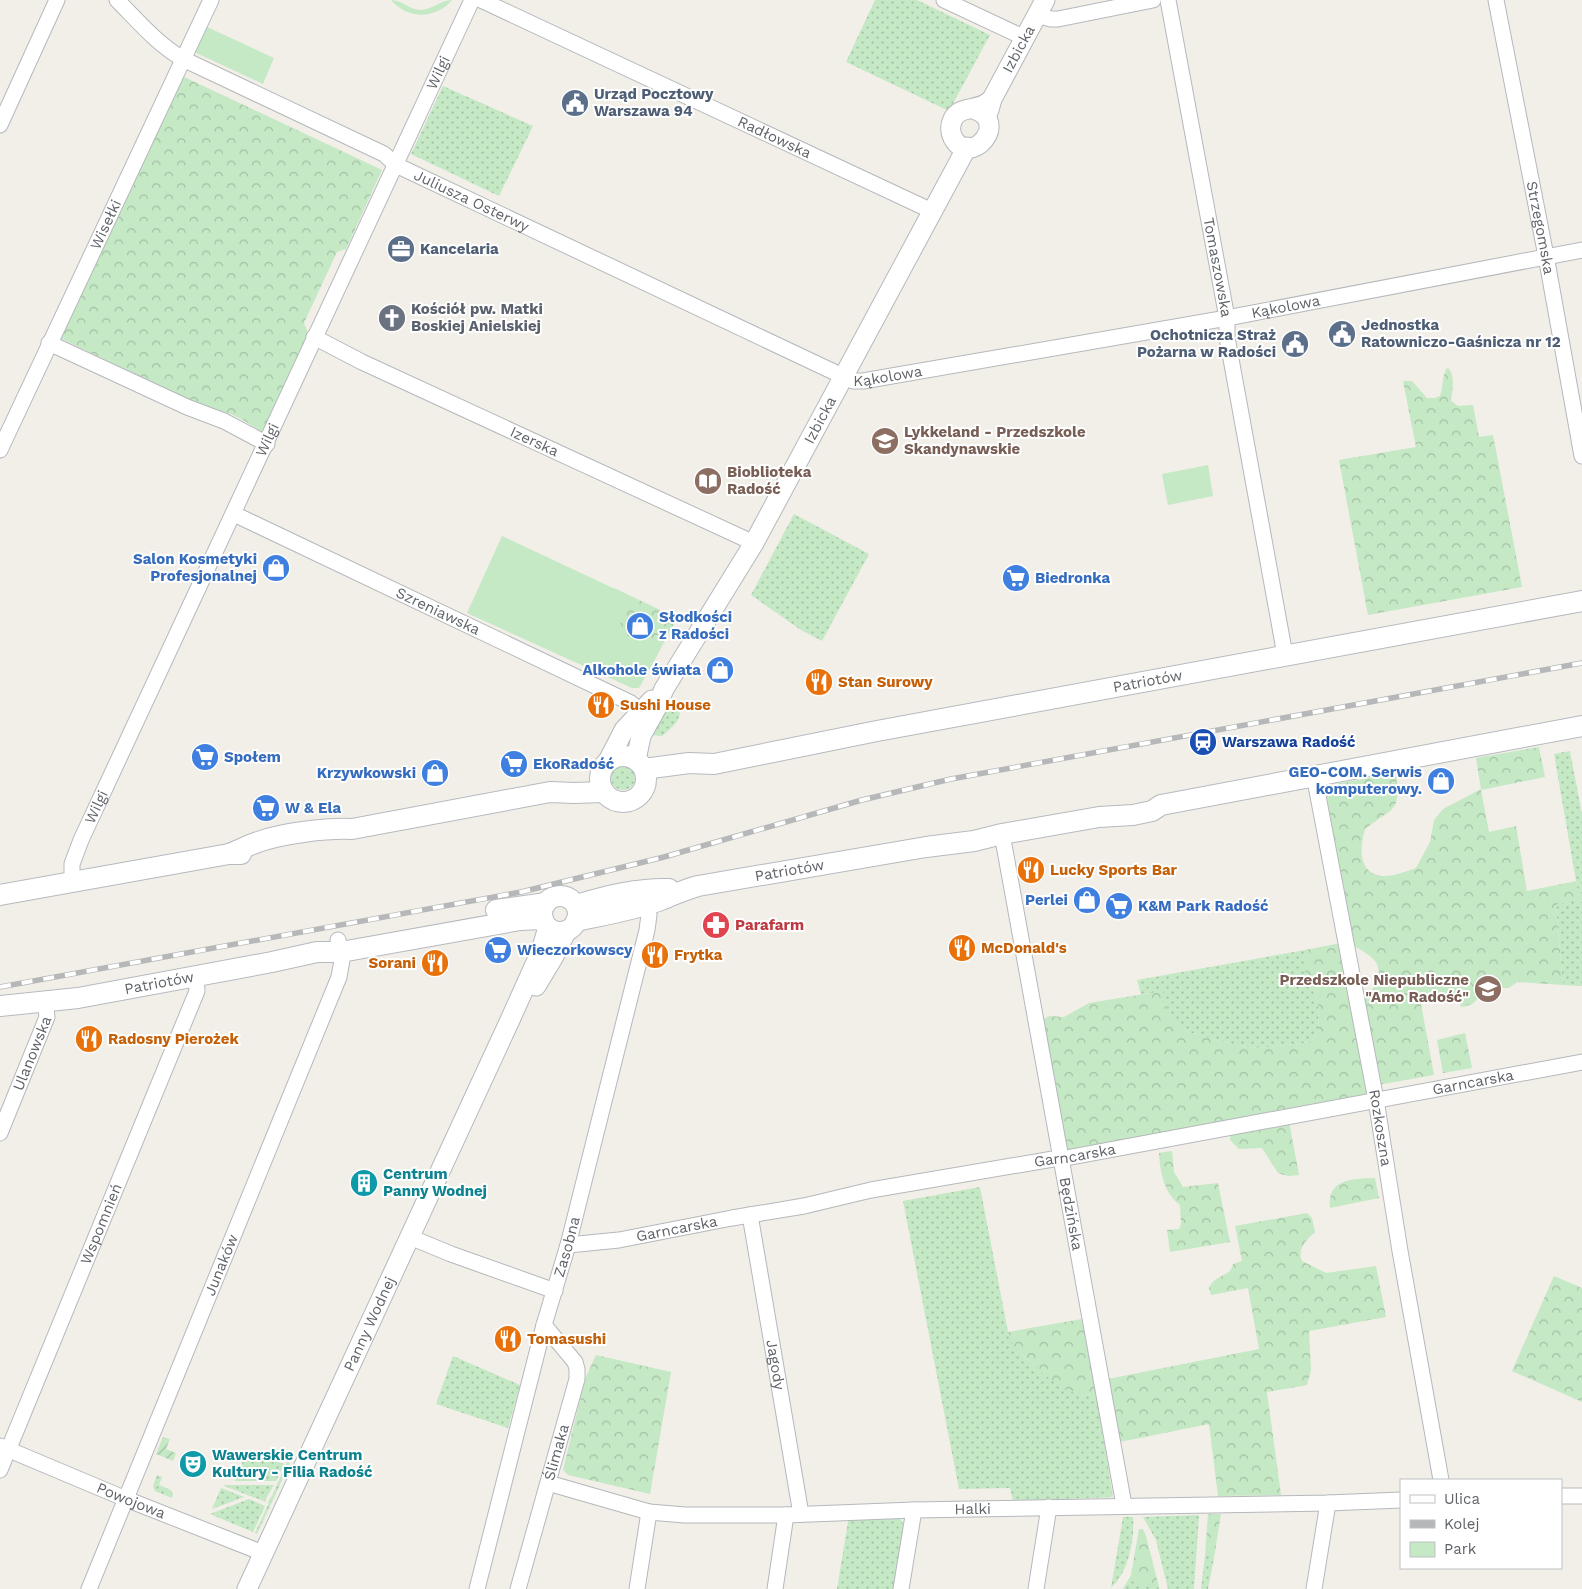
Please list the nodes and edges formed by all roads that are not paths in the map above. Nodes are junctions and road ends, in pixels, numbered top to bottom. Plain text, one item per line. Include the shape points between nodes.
1 (57, 0) edge
2 (117, 0) edge
3 (211, 0) edge
4 (472, 0) edge
5 (481, 0) edge
6 (944, 0) edge
7 (1153, 0) edge
8 (1168, 0) edge
9 (1496, 0) edge
10 (1041, 8) edge
11 (1025, 38) junction
12 (183, 59) junction
13 (979, 114) junction
14 (0, 125) edge
15 (967, 147) junction
16 (396, 165) junction
17 (932, 211) junction
18 (1582, 250) edge
19 (1546, 256) junction
20 (1227, 318) junction
21 (314, 337) junction
22 (49, 343) junction
23 (843, 377) junction
24 (267, 444) junction
25 (0, 450) edge
26 (1582, 456) edge
27 (234, 514) junction
28 (754, 543) junction
29 (1582, 601) edge
30 (1286, 655) junction
31 (664, 689) junction
32 (640, 711) junction
33 (1582, 726) edge
34 (604, 766) junction
35 (641, 772) junction
36 (1314, 776) junction
37 (550, 792) junction
38 (604, 792) junction
39 (1002, 834) junction
40 (72, 882) junction
41 (682, 890) junction
42 (0, 895) edge
43 (646, 905) junction
44 (559, 917) junction
45 (340, 946) junction
46 (196, 976) junction
47 (45, 1001) junction
48 (0, 1006) edge
49 (1582, 1062) edge
50 (1376, 1100) junction
51 (0, 1134) edge
52 (1061, 1159) junction
53 (750, 1215) junction
54 (410, 1237) junction
55 (568, 1244) junction
56 (555, 1291) junction
57 (544, 1325) junction
58 (4, 1447) edge
59 (0, 1470) edge
60 (1441, 1479) edge
61 (548, 1483) junction
62 (1562, 1496) edge
63 (1582, 1496) edge
64 (126, 1499) junction
65 (1400, 1500) edge
66 (1328, 1503) junction
67 (1124, 1505) junction
68 (1049, 1507) junction
69 (914, 1510) junction
70 (650, 1512) junction
71 (794, 1515) junction
72 (263, 1553) junction
73 (89, 1589) edge
74 (247, 1589) edge
75 (476, 1589) edge
76 (518, 1589) edge
77 (638, 1589) edge
78 (776, 1589) edge
79 (901, 1589) edge
80 (1036, 1589) edge
81 (1314, 1589) edge

1 - 14 street
2 - 12 street, Juliusza Osterwy via 154,38
3 - 12 street, Wisełki
4 - 16 street, Wilgi
5 - 17 street, Radłowska
6 - 11 street
7 - 10 street via 1058,19 1051,19
8 - 20 street, Tomaszowska
9 - 19 street, Strzegomska
10 - 11 street, Izbicka
11 - 13 street, Izbicka via 992,100
12 - 16 street, Juliusza Osterwy via 384,154
12 - 22 street, Wisełki
13 - 15 street via 988,124 986,137 977,146
13 - 15 street via 963,110 951,125 955,141
15 - 17 street, Izbicka
16 - 21 street, Wilgi
16 - 23 street, Juliusza Osterwy
17 - 23 street, Izbicka
18 - 19 street, Kąkolowa
19 - 20 street, Kąkolowa
19 - 26 street, Strzegomska
20 - 23 street, Kąkolowa via 863,381
20 - 30 street, Tomaszowska via 1227,337
21 - 24 street, Wilgi
21 - 28 street, Izerska
22 - 24 street via 224,421
22 - 25 street, Wisełki
23 - 28 street, Izbicka
24 - 27 street, Wilgi
27 - 32 street, Szreniawska via 631,703
27 - 40 street, Wilgi via 81,840 72,864
28 - 31 street, Izbicka
29 - 30 main road, Patriotów
30 - 35 main road, Patriotów via 714,764 689,763
31 - 32 street, Izbicka
31 - 35 street, Izbicka via 641,736
32 - 34 street, Izbicka via 624,730
33 - 36 main road, Patriotów
34 - 35 main road via 619,756 629,756
34 - 37 main road
34 - 38 main road via 600,784
35 - 38 main road via 636,797 626,802 615,801
36 - 39 main road, Patriotów via 1161,805 1149,799 1129,802 1098,817
36 - 50 street, Rozkoszna
37 - 38 main road
37 - 40 main road via 352,829 334,828 260,841 229,854
39 - 41 main road, Patriotów via 965,831 926,847
39 - 52 street, Będzińska
40 - 42 main road
41 - 43 main road, Patriotów
41 - 44 main road, Patriotów via 657,889 610,895
43 - 44 main road, Patriotów
43 - 55 street, Zasobna via 649,915 647,930
44 - 45 main road, Patriotów via 518,906 371,931
44 - 54 street, Panny Wodnej
45 - 46 main road, Patriotów
45 - 64 street, Junaków via 339,977
46 - 47 main road, Patriotów
46 - 58 street, Wspomnień via 197,991
47 - 48 main road, Patriotów
47 - 51 street, Ulanowska via 48,1018
49 - 50 street, Garncarska
50 - 52 street, Garncarska
50 - 60 street, Rozkoszna
52 - 53 street, Garncarska via 871,1190
52 - 67 street, Będzińska
53 - 55 street, Garncarska via 619,1240
53 - 71 street, Jagody
54 - 56 street
54 - 72 street, Panny Wodnej
55 - 56 street, Zasobna
56 - 57 street, Zasobna
57 - 61 street, Ślimaka via 575,1362 577,1369
57 - 75 street, Zasobna
58 - 59 street, Wspomnień
58 - 64 street, Powojowa
61 - 70 street, Halki
61 - 76 street, Ślimaka
62 - 63 street
64 - 72 street, Powojowa
64 - 73 street, Junaków
65 - 66 street, Halki
66 - 67 street, Halki
66 - 81 street
67 - 68 street, Halki
68 - 69 street, Halki
68 - 80 street
69 - 71 street, Halki
69 - 79 street
70 - 71 street, Halki
70 - 77 street
71 - 78 street, Jagody
72 - 74 street, Panny Wodnej

